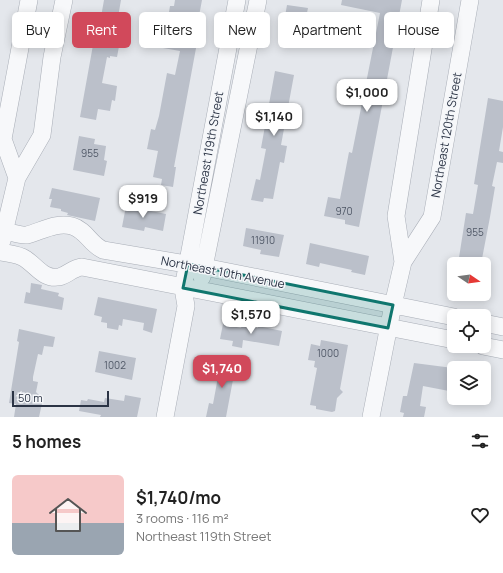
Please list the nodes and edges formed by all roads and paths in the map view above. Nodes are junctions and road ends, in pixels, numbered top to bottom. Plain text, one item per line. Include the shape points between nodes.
1 (29, 0) edge
2 (64, 0) edge
3 (236, 0) edge
4 (258, 0) edge
5 (431, 0) edge
6 (470, 0) edge
7 (17, 178) junction
8 (2, 230) edge
9 (0, 251) edge
10 (403, 262) junction
11 (196, 266) junction
12 (191, 289) junction
13 (392, 305) junction
14 (447, 316) edge
15 (491, 324) edge
16 (503, 327) edge
17 (388, 328) junction
18 (447, 339) edge
19 (491, 348) edge
20 (503, 350) edge
21 (165, 417) edge
22 (371, 417) edge

1 - 7 street via 3,140
2 - 7 street via 52,57 42,135
3 - 11 street, Northeast 119th Street
4 - 11 street, Northeast 119th Street
5 - 10 street, Northeast 120th Street via 396,216
6 - 10 street, Northeast 120th Street via 432,217
7 - 8 street
8 - 9 street
8 - 11 street, Northeast 10th Avenue via 26,235 45,228 72,226 88,236 93,245 103,250
9 - 12 street, Northeast 10th Avenue via 22,257 38,271 53,277 66,275 75,268 82,267
10 - 13 street, Northeast 120th Street
11 - 12 street, Northeast 119th Street
11 - 13 street, Northeast 10th Avenue
12 - 17 street, Northeast 10th Avenue
12 - 21 street, Northeast 119th Street
13 - 14 street, Northeast 10th Avenue
13 - 17 street, Northeast 120th Street
15 - 16 street
17 - 18 street, Northeast 10th Avenue
17 - 22 street, Northeast 120th Street
19 - 20 street

